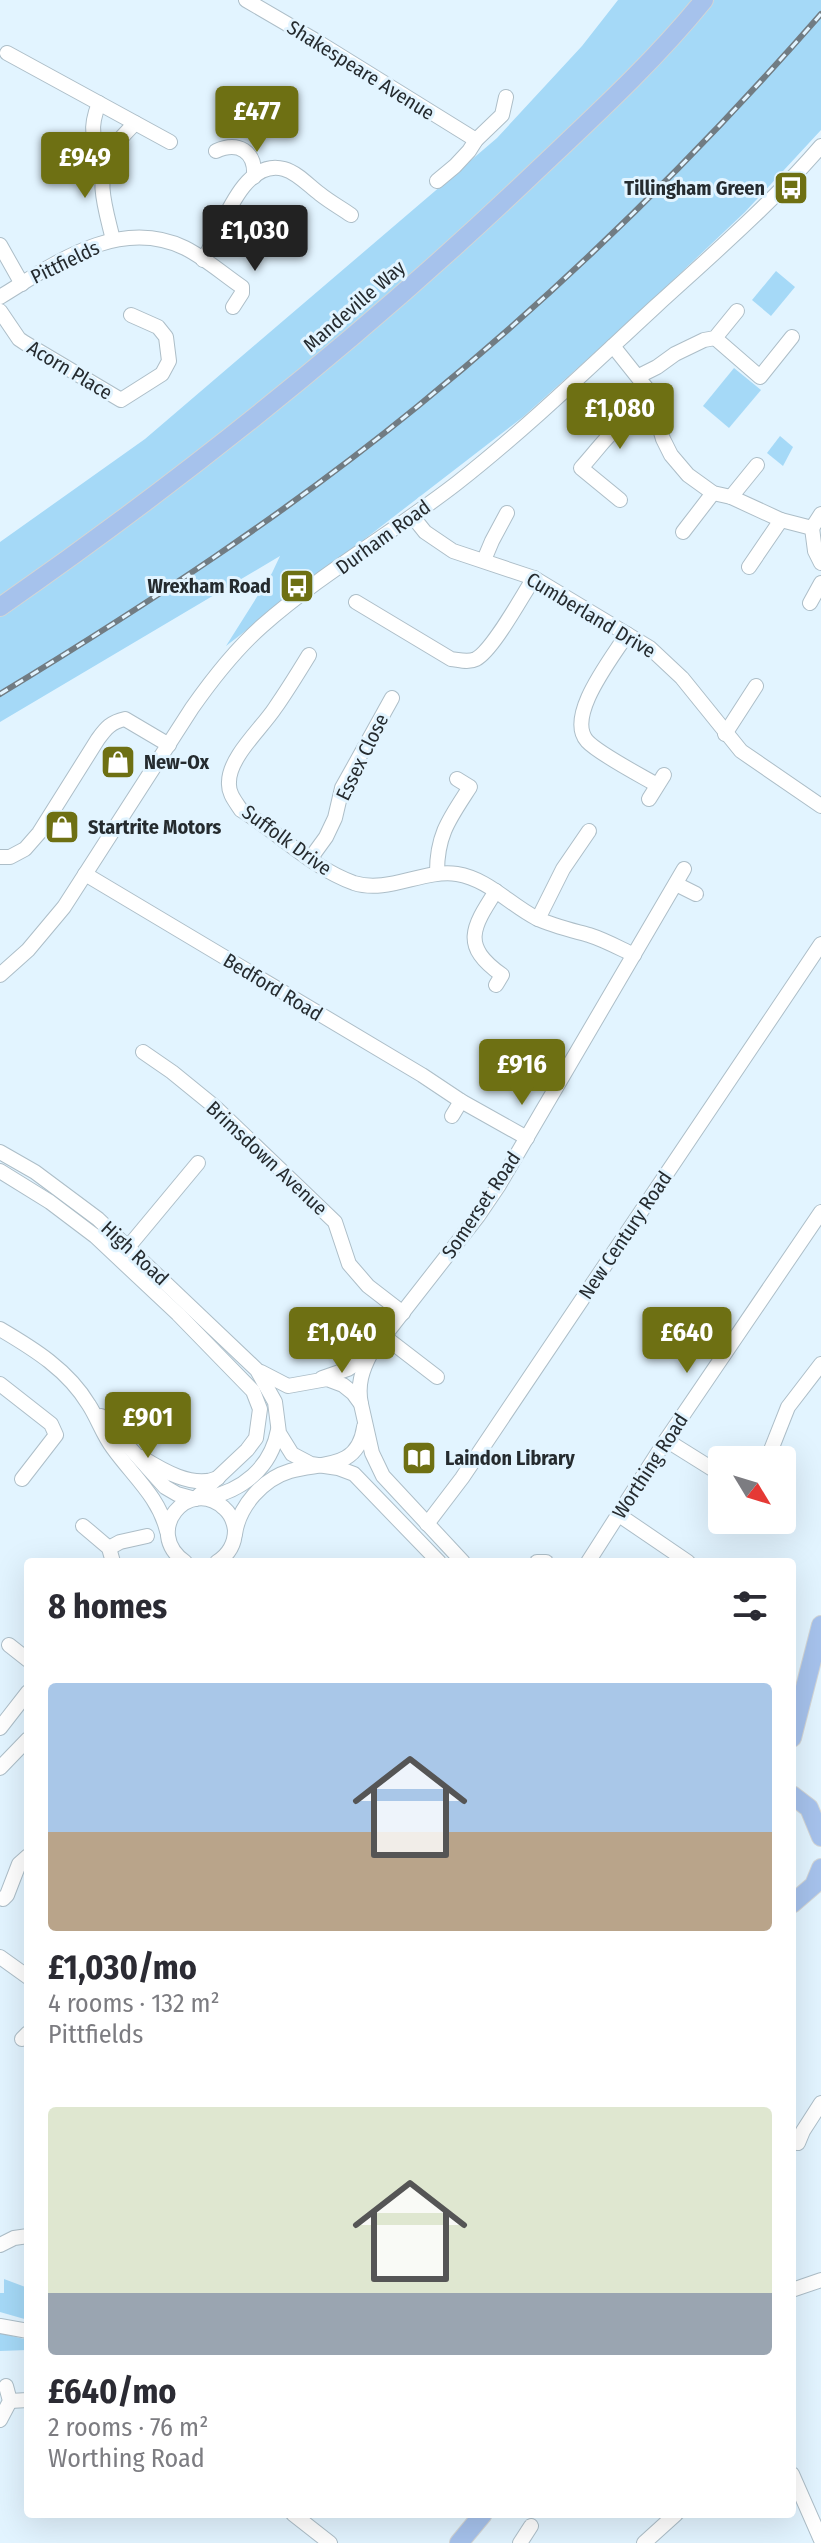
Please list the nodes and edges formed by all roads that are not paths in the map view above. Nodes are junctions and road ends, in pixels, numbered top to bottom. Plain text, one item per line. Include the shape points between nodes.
1 (246, 0) edge
2 (704, 0) edge
3 (7, 53) dead end
4 (506, 97) dead end
5 (99, 103) junction
6 (135, 123) junction
7 (476, 140) junction
8 (170, 142) dead end
9 (820, 150) edge
10 (216, 151) dead end
11 (105, 161) junction
12 (254, 177) junction
13 (437, 181) dead end
14 (351, 215) dead end
15 (113, 240) junction
16 (0, 245) edge
17 (203, 260) junction
18 (22, 284) junction
19 (0, 297) edge
20 (233, 307) dead end
21 (0, 311) edge
22 (737, 311) dead end
23 (131, 315) dead end
24 (792, 337) dead end
25 (715, 338) junction
26 (613, 346) junction
27 (639, 376) junction
28 (654, 407) junction
29 (757, 465) dead end
30 (713, 493) junction
31 (731, 497) junction
32 (620, 500) dead end
33 (507, 513) dead end
34 (821, 514) edge
35 (413, 517) junction
36 (781, 520) junction
37 (812, 528) junction
38 (683, 532) dead end
39 (484, 560) junction
40 (821, 563) edge
41 (749, 567) dead end
42 (534, 578) junction
43 (821, 583) edge
44 (356, 602) dead end
45 (810, 603) dead end
46 (0, 607) edge
47 (627, 634) junction
48 (309, 655) dead end
49 (756, 686) dead end
50 (392, 698) dead end
51 (725, 734) junction
52 (169, 745) junction
53 (457, 779) dead end
54 (657, 786) dead end
55 (821, 806) edge
56 (589, 831) dead end
57 (0, 857) edge
58 (310, 859) junction
59 (684, 869) dead end
60 (437, 872) junction
61 (85, 874) junction
62 (676, 884) junction
63 (496, 891) junction
64 (696, 894) dead end
65 (538, 919) junction
66 (821, 944) edge
67 (634, 955) junction
68 (503, 974) dead end
69 (0, 975) edge
70 (143, 1052) dead end
71 (461, 1101) junction
72 (452, 1116) dead end
73 (527, 1138) junction
74 (0, 1152) edge
75 (198, 1163) dead end
76 (0, 1171) edge
77 (821, 1212) edge
78 (129, 1246) junction
79 (403, 1313) junction
80 (0, 1329) edge
81 (385, 1337) junction
82 (371, 1353) junction
83 (821, 1364) edge
84 (257, 1370) junction
85 (437, 1377) dead end
86 (319, 1379) junction
87 (0, 1384) edge
88 (299, 1385) junction
89 (361, 1404) junction
90 (89, 1405) junction
91 (279, 1422) junction
92 (365, 1422) junction
93 (666, 1440) junction
94 (773, 1446) edge
95 (130, 1450) junction
96 (320, 1466) junction
97 (708, 1466) edge
98 (225, 1473) junction
99 (22, 1479) dead end
100 (200, 1499) junction
101 (619, 1515) junction
102 (427, 1524) junction
103 (83, 1526) dead end
104 (235, 1534) junction
105 (168, 1535) junction
106 (147, 1536) dead end
107 (111, 1555) edge
108 (171, 1558) edge
109 (181, 1558) edge
110 (221, 1558) edge
111 (435, 1558) edge
112 (459, 1558) edge
113 (591, 1558) edge
114 (675, 1558) edge
115 (821, 1625) edge
116 (9, 1645) dead end
117 (24, 1657) edge
118 (24, 1697) edge
119 (796, 1723) edge
120 (0, 1728) edge
121 (24, 1743) edge
122 (0, 1768) edge
123 (797, 1798) edge
124 (821, 1837) edge
125 (24, 1860) edge
126 (821, 1868) edge
127 (821, 1893) edge
128 (3, 1899) dead end
129 (796, 1902) edge
130 (796, 1903) edge
131 (0, 1957) edge
132 (24, 1974) edge
133 (821, 2103) edge
134 (798, 2143) dead end
135 (24, 2237) edge
136 (0, 2245) edge
137 (821, 2280) edge
138 (796, 2289) edge
139 (0, 2326) edge
140 (24, 2330) edge
141 (24, 2399) edge
142 (0, 2420) edge
143 (796, 2483) edge
144 (298, 2518) edge
145 (480, 2518) edge
146 (672, 2518) edge
147 (531, 2526) dead end
148 (821, 2540) edge
149 (330, 2543) edge
150 (459, 2543) edge
151 (520, 2543) edge
152 (644, 2543) edge

1 - 7 street, Shakespeare Avenue
2 - 46 main road, Mandeville Way via 568,140 393,302 153,496
3 - 5 street
4 - 7 street via 502,115
5 - 6 street
5 - 11 street via 93,135
6 - 8 street
6 - 11 street
7 - 13 street
9 - 26 street, Durham Road
10 - 12 street via 238,146 255,167
11 - 15 street via 103,193
12 - 14 street via 271,168 285,169
12 - 17 street via 238,192
15 - 17 street, Pittfields via 168,242
15 - 18 street, Pittfields via 72,254
16 - 18 street
17 - 20 street, Pittfields via 242,287
18 - 19 street, Pittfields
21 - 23 street, Acorn Place via 19,339 121,400 162,374 169,361 166,337 158,327
22 - 25 street
24 - 25 street via 760,377
25 - 27 street
26 - 27 street
26 - 35 street, Durham Road
27 - 28 street
28 - 30 street via 671,455
28 - 32 street via 616,426 581,468
29 - 31 street
30 - 31 street
30 - 38 street
31 - 36 street
33 - 39 street
34 - 37 street
35 - 39 street, Cumberland Drive via 445,546
35 - 52 street, Durham Road via 262,626 213,678
36 - 37 street
36 - 41 street
37 - 40 street
39 - 42 street, Cumberland Drive
42 - 44 street via 489,647 468,662 451,659
42 - 47 street, Cumberland Drive
43 - 45 street
47 - 51 street, Cumberland Drive via 682,678
47 - 54 street via 588,698 580,725 586,740
48 - 58 street, Suffolk Drive via 238,756 228,779 241,810
49 - 51 street
50 - 58 street, Essex Close via 342,788 326,837
51 - 55 street, Cumberland Drive via 750,759
52 - 57 street via 125,719 115,721 39,833 25,849
52 - 61 street, Durham Road
53 - 60 street via 476,791 445,827 438,843
56 - 65 street
58 - 60 street, Suffolk Drive via 359,884 380,885
59 - 62 street, Somerset Road
60 - 63 street, Suffolk Drive via 469,876
61 - 69 street, Durham Road via 43,933
61 - 71 street, Bedford Road
62 - 64 street
62 - 67 street, Somerset Road
63 - 65 street, Suffolk Drive
63 - 68 street via 474,930 473,944 480,957
65 - 67 street, Suffolk Drive
66 - 102 street, New Century Road
67 - 73 street, Somerset Road
70 - 79 street, Brimsdown Avenue via 215,1107 335,1222 349,1264
71 - 72 street
71 - 73 street, Bedford Road
73 - 79 street, Somerset Road via 478,1216
74 - 78 street, High Road via 54,1186
75 - 78 street
76 - 98 street via 95,1236 249,1384 260,1409 258,1430
77 - 93 street, Worthing Road
78 - 84 street, High Road
79 - 81 street, Somerset Road
80 - 90 street via 58,1368
81 - 82 street, Somerset Road
81 - 85 street
82 - 86 street, Somerset Road via 348,1369
82 - 89 street, Somerset Road via 361,1376
83 - 94 street via 788,1407
84 - 88 street, High Road via 285,1385
84 - 91 street, High Road via 272,1394
86 - 88 street
86 - 89 street via 343,1385
87 - 99 street via 51,1424 56,1435
88 - 91 street via 287,1397
89 - 92 street
90 - 95 street
90 - 105 street via 112,1447 154,1499
91 - 96 street, High Road via 292,1454
91 - 100 street via 263,1467 238,1488
92 - 96 street via 350,1455
92 - 102 street via 379,1469
93 - 97 street
93 - 101 street, Worthing Road
95 - 98 street via 197,1482
95 - 100 street via 165,1487
96 - 104 street via 282,1474 264,1486 241,1511
96 - 111 street, High Road via 361,1479
98 - 100 street
100 - 104 street via 215,1501 229,1513
100 - 105 street via 174,1512
101 - 113 street, Worthing Road
101 - 114 street
102 - 112 street
103 - 107 street
104 - 110 street
105 - 108 street
105 - 109 street
106 - 107 street via 120,1542
115 - 119 main road
116 - 117 street
118 - 120 street
121 - 122 street
123 - 124 main road via 816,1820
125 - 128 street
126 - 129 main road via 814,1885
127 - 130 street
131 - 132 street
133 - 134 street
135 - 136 street
137 - 138 street
139 - 140 street
141 - 142 street via 8,2394
143 - 148 street
144 - 149 street
145 - 150 main road
146 - 152 street
147 - 151 street

